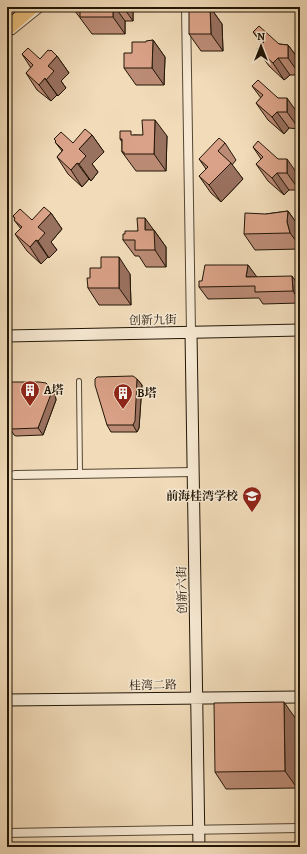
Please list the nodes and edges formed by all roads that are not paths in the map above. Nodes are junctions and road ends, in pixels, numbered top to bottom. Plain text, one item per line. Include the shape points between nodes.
1 (18, 7) edge
2 (32, 7) edge
3 (44, 7) edge
4 (186, 7) edge
5 (7, 17) edge
6 (7, 28) edge
7 (7, 35) edge
8 (300, 330) edge
9 (191, 332) junction
10 (7, 336) edge
11 (79, 381) dead end
12 (193, 472) junction
13 (80, 474) junction
14 (15, 475) dead end
15 (300, 696) edge
16 (200, 698) junction
17 (7, 700) edge
18 (300, 828) edge
19 (198, 830) junction
20 (7, 834) edge
21 (199, 847) edge

1 - 5 highway
2 - 6 highway
3 - 7 lane via 17,30
4 - 9 street
8 - 9 street, 创新九街
9 - 10 street, 创新九街
9 - 12 street, 创新六街
11 - 13 lane
12 - 13 street
12 - 16 street, 创新六街
13 - 14 street
15 - 16 street, 桂湾二路
16 - 17 street, 桂湾二路
16 - 19 street, 创新六街
18 - 19 street
19 - 20 street
19 - 21 street, 创新六街

